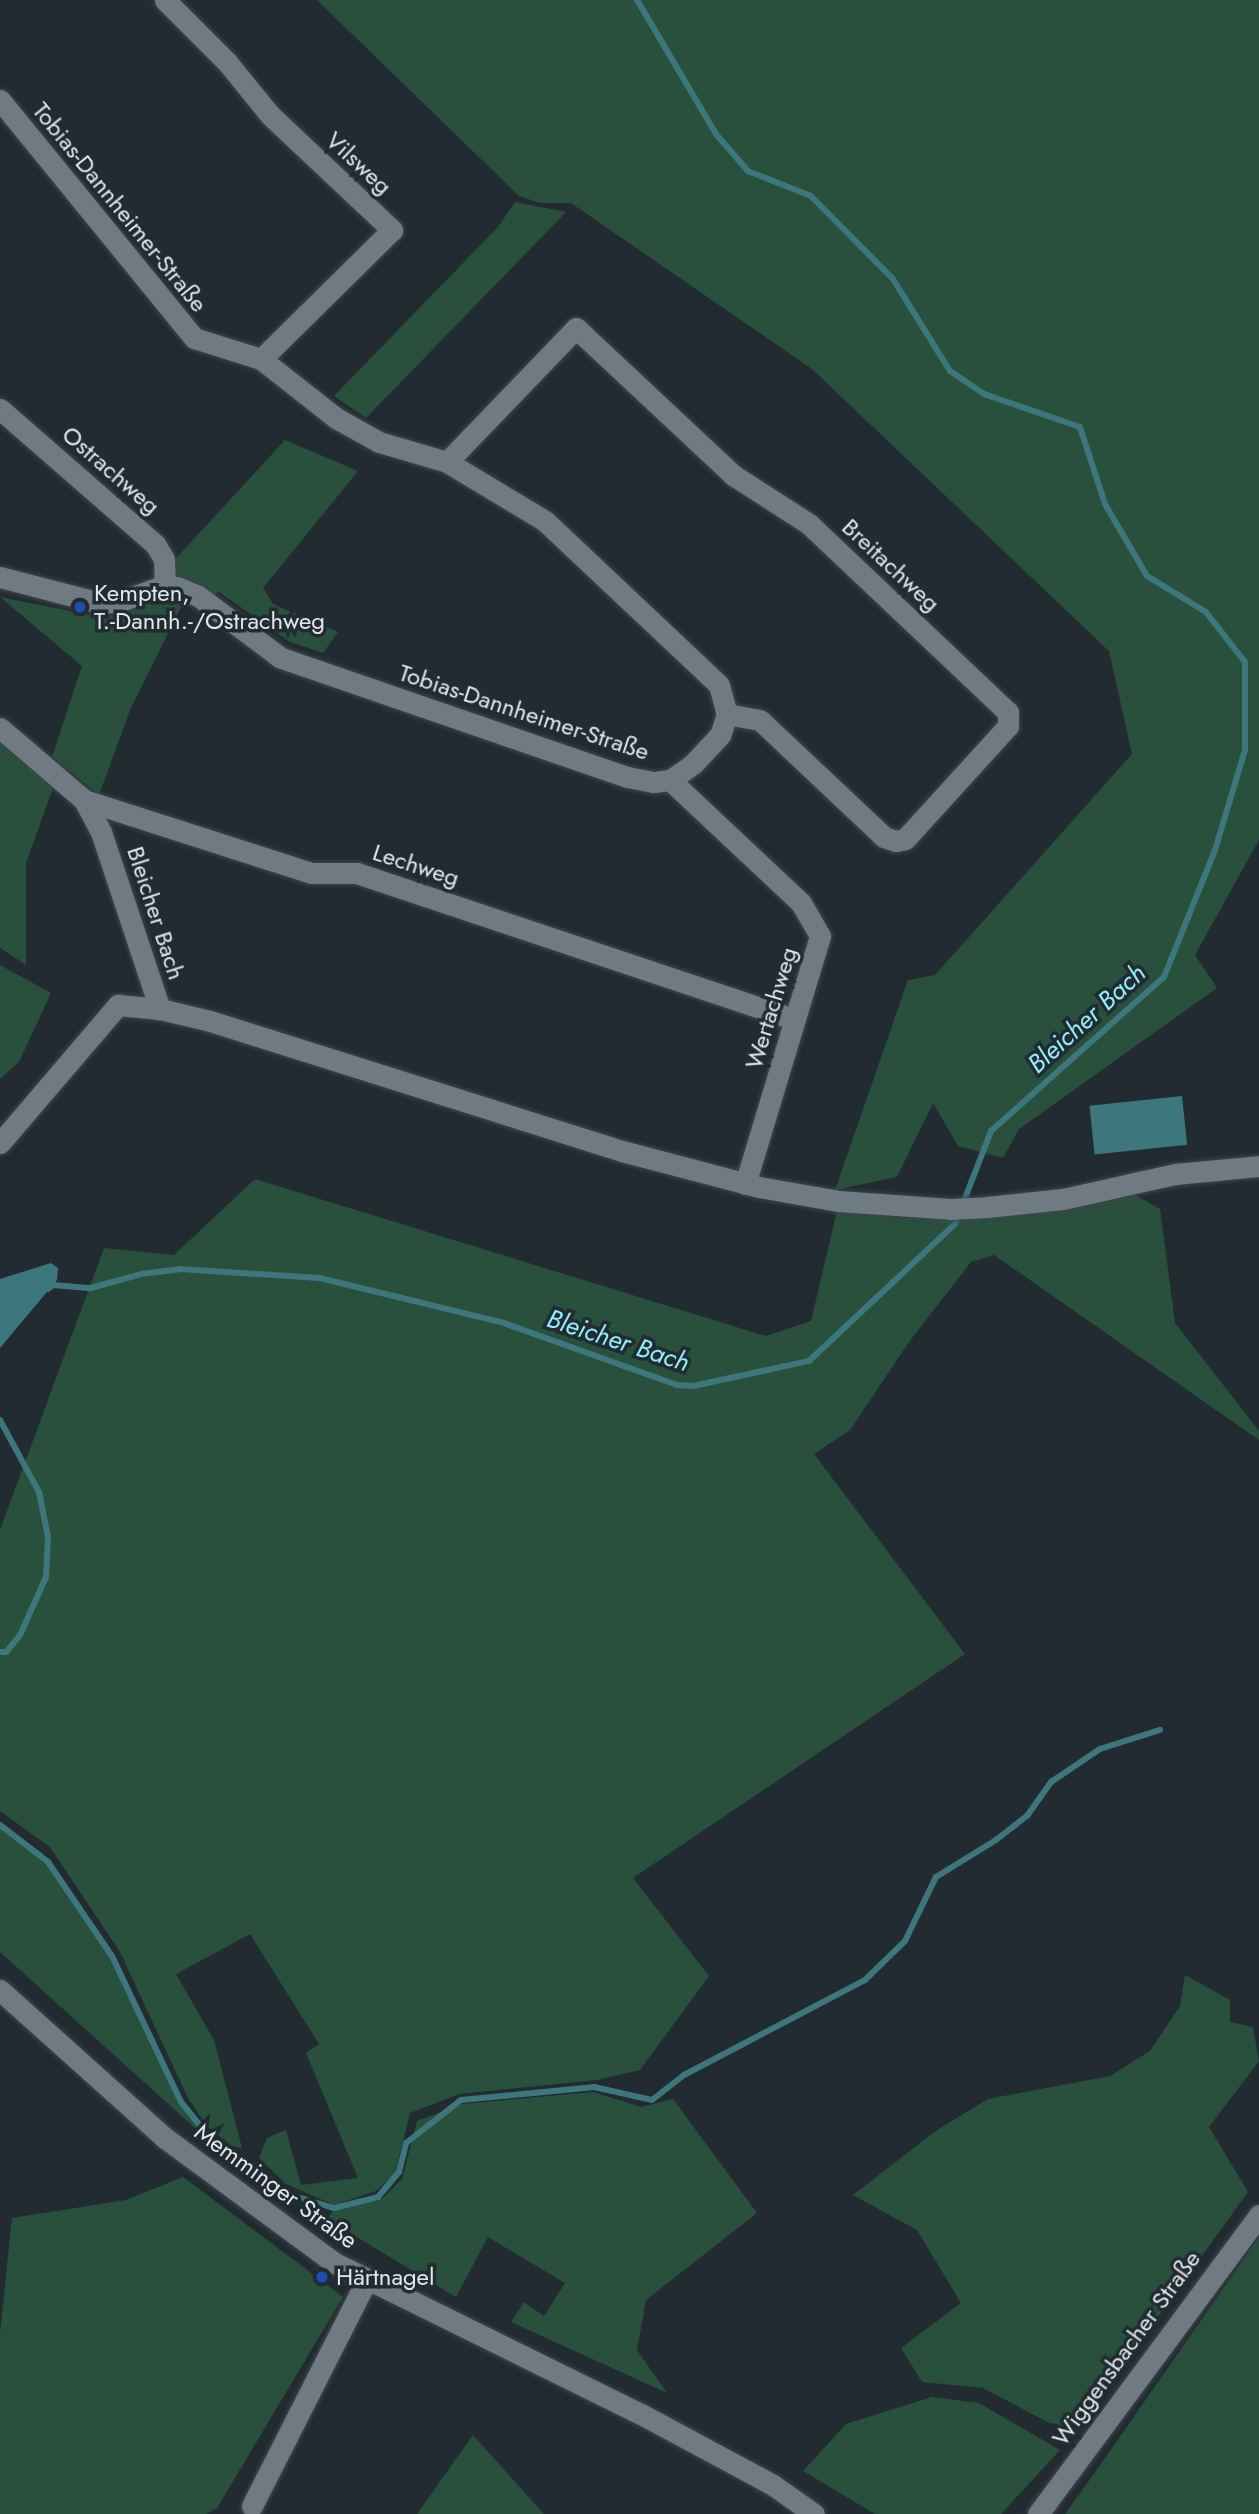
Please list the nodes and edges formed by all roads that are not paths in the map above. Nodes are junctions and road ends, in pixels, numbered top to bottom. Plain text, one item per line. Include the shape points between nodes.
1 (165, 0) edge
2 (0, 100) edge
3 (261, 359) junction
4 (0, 409) edge
5 (447, 462) junction
6 (0, 578) edge
7 (165, 584) junction
8 (727, 714) junction
9 (0, 728) edge
10 (670, 780) junction
11 (84, 800) junction
12 (160, 1009) junction
13 (793, 1019) junction
14 (0, 1143) edge
15 (1259, 1166) edge
16 (745, 1184) junction
17 (0, 1990) edge
18 (1259, 2214) edge
19 (367, 2279) junction
20 (252, 2506) dead end
21 (814, 2514) edge
22 (1038, 2514) edge

1 - 3 street, Vilsweg via 270,115 392,229
2 - 3 street, Tobias-Dannheimer-Straße via 109,230 176,321 194,338
3 - 5 street, Tobias-Dannheimer-Straße via 336,418 379,442
4 - 7 street, Ostrachweg via 155,544 164,559
5 - 8 street, Tobias-Dannheimer-Straße via 545,520 595,564 719,685
5 - 8 street, Breitachweg via 576,328 733,475 809,523 1008,712 1008,726 905,838 895,841 884,837 760,720
6 - 7 street via 100,603 118,602
7 - 10 street, Tobias-Dannheimer-Straße via 198,596 265,649 294,663 627,777
8 - 10 street, Tobias-Dannheimer-Straße via 720,735
9 - 11 street, Lechweg
10 - 13 street, Wertachweg via 814,920 820,936 817,954
11 - 12 street, Bleicher Bach via 101,832
11 - 13 street, Lechweg via 311,873 357,873
12 - 14 street via 118,1005
12 - 16 street, Bleicher Bach via 622,1151
13 - 16 street, Wertachweg
15 - 16 street, Bleicher Bach via 1175,1174 1063,1199 951,1209 838,1201
17 - 19 street, Memminger Straße via 165,2138 332,2262
18 - 22 street, Wiggensbacher Straße
19 - 20 street
19 - 21 street, Memminger Straße via 641,2414 773,2485

